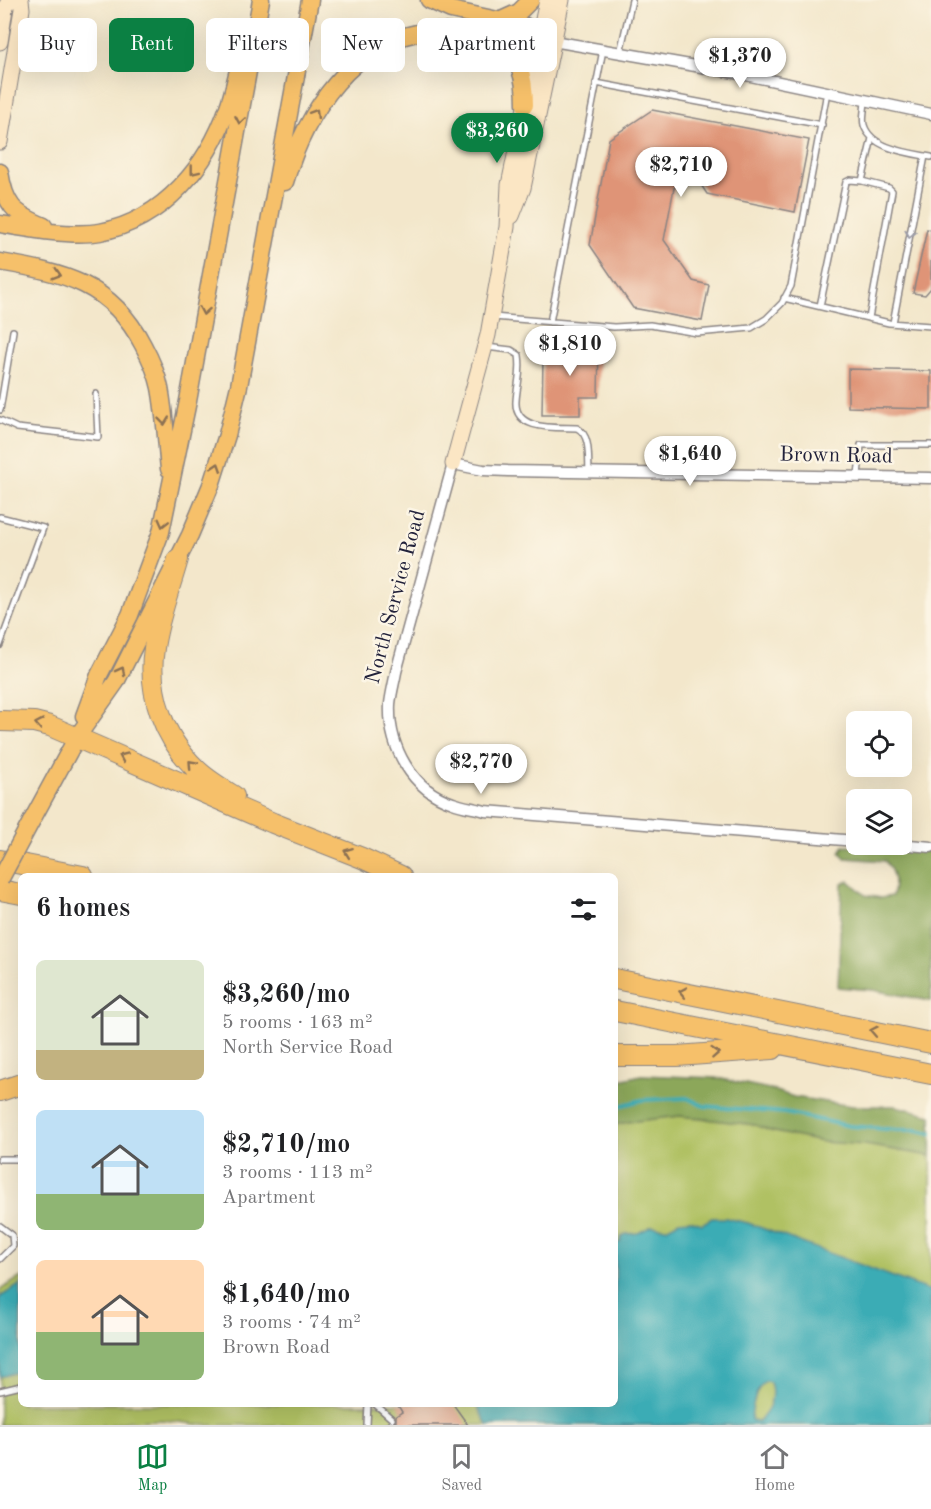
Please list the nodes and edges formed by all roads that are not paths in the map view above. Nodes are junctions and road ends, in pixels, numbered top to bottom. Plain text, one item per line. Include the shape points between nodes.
1 (9, 0) edge
2 (21, 0) edge
3 (260, 0) edge
4 (310, 0) edge
5 (429, 0) edge
6 (531, 0) edge
7 (547, 0) edge
8 (562, 0) edge
9 (632, 0) edge
10 (486, 18) edge
11 (506, 18) edge
12 (547, 18) edge
13 (555, 18) edge
14 (417, 34) edge
15 (0, 42) edge
16 (557, 42) edge
17 (603, 50) junction
18 (620, 53) junction
19 (521, 72) edge
20 (536, 72) edge
21 (541, 72) edge
22 (596, 83) junction
23 (827, 92) junction
24 (865, 100) junction
25 (525, 105) junction
26 (931, 114) edge
27 (822, 125) junction
28 (872, 138) junction
29 (0, 142) edge
30 (928, 157) edge
31 (0, 172) edge
32 (862, 181) junction
33 (0, 224) edge
34 (507, 227) junction
35 (53, 230) junction
36 (0, 262) edge
37 (27, 267) junction
38 (261, 267) junction
39 (0, 277) edge
40 (784, 298) junction
41 (820, 306) junction
42 (491, 317) junction
43 (869, 318) junction
44 (550, 322) junction
45 (893, 323) junction
46 (931, 326) edge
47 (13, 331) dead end
48 (485, 347) junction
49 (96, 394) dead end
50 (0, 410) edge
51 (0, 420) edge
52 (931, 445) edge
53 (453, 464) junction
54 (589, 472) junction
55 (858, 476) junction
56 (931, 478) edge
57 (171, 488) junction
58 (0, 517) edge
59 (178, 559) junction
60 (0, 645) edge
61 (0, 721) edge
62 (76, 737) junction
63 (273, 823) junction
64 (846, 840) edge
65 (912, 845) edge
66 (931, 847) edge
67 (0, 860) edge
68 (67, 873) edge
69 (394, 873) edge
70 (0, 880) edge
71 (0, 890) edge
72 (18, 893) edge
73 (618, 971) edge
74 (618, 980) edge
75 (644, 984) junction
76 (618, 1012) edge
77 (931, 1043) edge
78 (796, 1047) junction
79 (618, 1056) edge
80 (931, 1074) edge
81 (18, 1085) edge
82 (0, 1091) edge
83 (0, 1159) edge
84 (18, 1159) edge
85 (0, 1226) edge
86 (0, 1259) edge
87 (18, 1387) edge
88 (0, 1391) edge
89 (368, 1407) edge
90 (378, 1407) edge
91 (392, 1419) dead end
92 (367, 1425) edge

1 - 15 street
2 - 29 street
3 -> 35 main road via 229,106 193,173 161,204 124,225 99,232
3 -> 57 main road
4 - 38 main road
5 - 10 main road
6 - 11 main road
7 - 12 street, North Service Road
8 - 13 street, North Service Road
9 - 18 lane
38 -> 14 main road via 291,163 310,120 327,94 348,71 377,49
16 - 17 street
17 - 18 street
17 - 22 lane
18 - 23 street
19 - 25 main road
20 - 25 street, North Service Road
21 - 34 street, North Service Road via 523,188
22 - 27 lane
22 - 44 lane
23 - 24 street
23 - 27 lane
24 - 26 street
24 - 28 lane via 863,123
25 - 34 street, North Service Road via 509,185
27 - 40 lane via 791,286
28 - 30 lane
28 - 32 lane
30 -> 45 lane
31 - 35 main road via 5,198 13,209
32 - 41 lane via 846,182
32 - 43 lane via 892,191
33 - 35 main road
34 - 42 street, North Service Road
36 - 37 main road
37 - 39 main road
37 -> 57 main road via 64,276 95,290 132,325 159,386
59 -> 38 main road via 211,485 227,435
40 - 41 lane
40 - 44 lane via 766,319 751,328 697,333 650,326
41 - 43 lane
42 - 44 lane
42 - 48 street, North Service Road
43 - 45 lane
45 - 46 lane
47 - 50 lane
48 - 53 street, North Service Road
48 - 54 lane via 511,350 519,355 521,369 515,404 521,418 544,427 582,430
49 - 51 lane via 98,437 16,428
52 - 55 lane via 861,445
53 - 54 street, Brown Road via 483,470
53 - 64 street, North Service Road via 390,705 394,740 406,769 425,790 452,803 485,811
54 - 55 street, Brown Road
55 - 56 street, Brown Road
57 -> 62 main road via 146,574 99,675
58 - 60 lane via 43,528
62 -> 59 main road via 116,682
63 -> 59 highway via 197,770 171,740 162,718 153,684 154,647
62 -> 61 highway via 34,722
63 -> 62 highway
62 - 70 main road, bridge
69 -> 63 highway
65 - 66 street
67 - 68 highway
71 - 72 highway
73 - 75 highway
74 - 75 highway
77 -> 75 highway
76 - 78 highway
79 -> 78 highway
78 - 80 highway
81 - 82 highway
83 - 84 lane
85 - 86 lane via 12,1235 13,1246
87 - 88 lane
89 - 92 lane
90 - 91 lane

